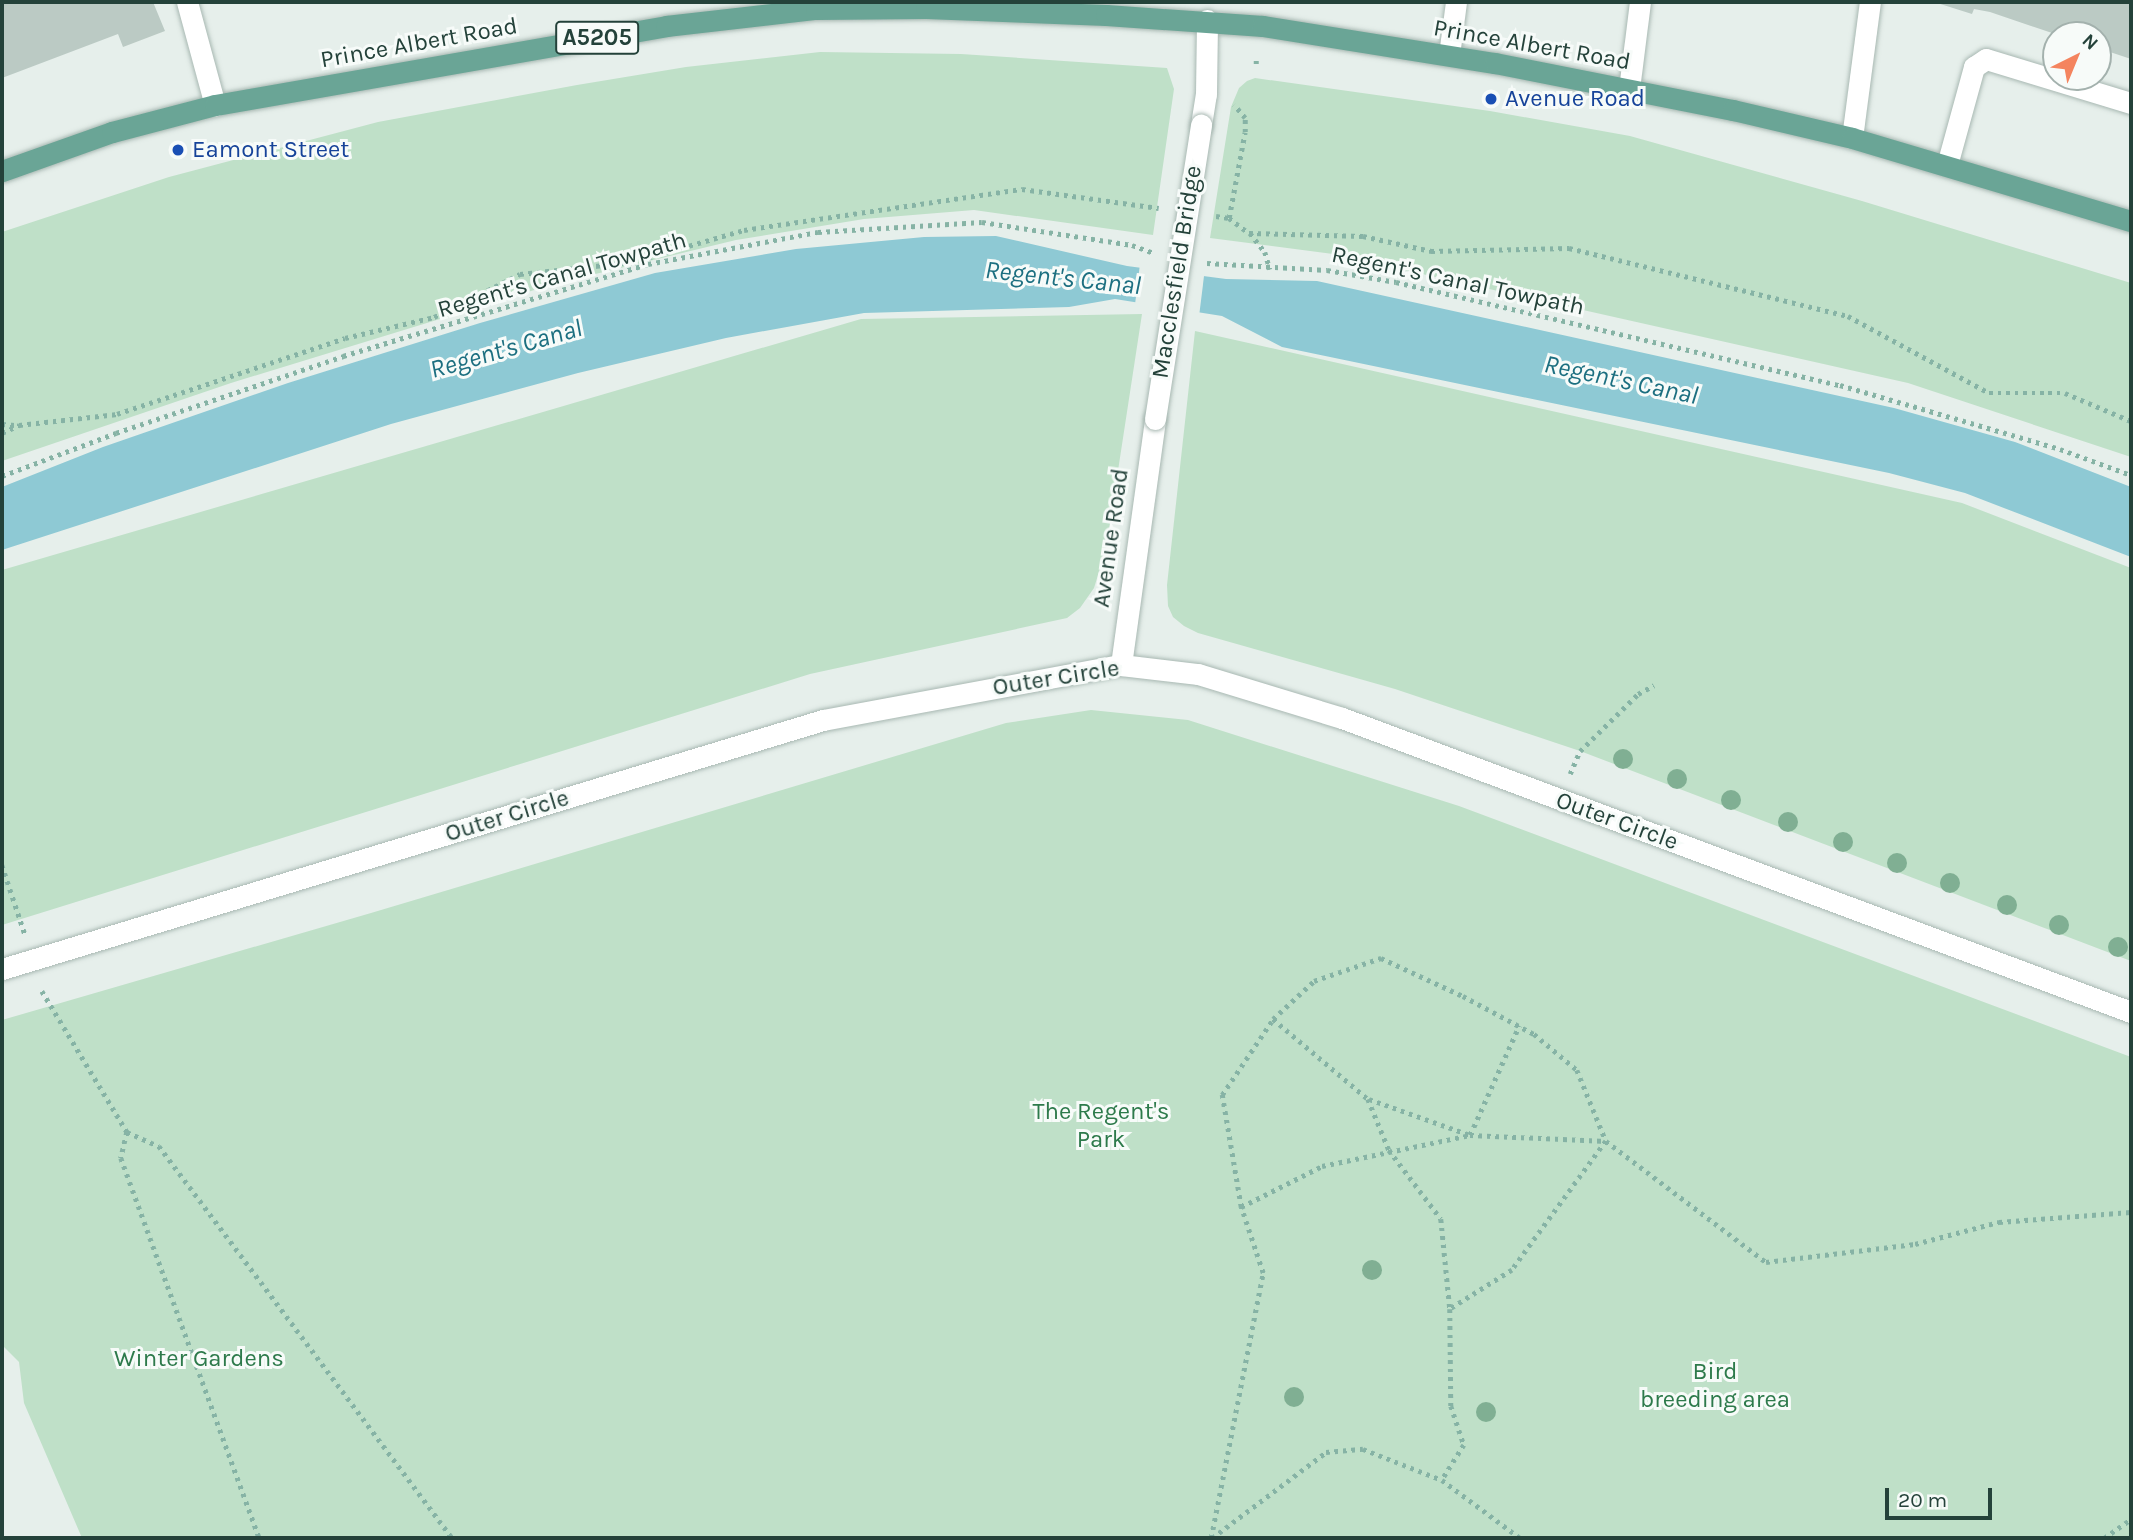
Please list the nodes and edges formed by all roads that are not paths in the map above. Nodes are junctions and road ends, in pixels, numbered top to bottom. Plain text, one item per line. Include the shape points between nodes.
1 (187, 2) edge
2 (1456, 2) edge
3 (1640, 2) edge
4 (1870, 2) edge
5 (816, 5) edge
6 (1206, 11) edge
7 (1449, 55) junction
8 (1629, 89) junction
9 (2131, 103) edge
10 (215, 105) junction
11 (1852, 138) junction
12 (1947, 165) junction
13 (2, 171) edge
14 (2131, 221) edge
15 (1154, 419) joint
16 (1121, 666) junction
17 (2, 970) edge
18 (2131, 1012) edge

1 - 10 street
2 - 7 street
3 - 8 street
4 - 11 street
5 - 6 main road, Prince Albert Road / A5205
5 - 10 main road, Prince Albert Road / A5205 via 666,26
6 - 7 main road, Prince Albert Road / A5205
6 - 15 street, Macclesfield Bridge, bridge via 1206,96
7 - 8 main road, Prince Albert Road / A5205
8 - 11 main road, Prince Albert Road / A5205
9 - 12 street via 1986,59 1974,67
10 - 13 main road, Prince Albert Road / A5205 via 112,132
11 - 12 main road, Prince Albert Road / A5205
12 - 14 main road, Prince Albert Road / A5205
15 - 16 street, Avenue Road
16 - 17 street, Outer Circle via 823,720
16 - 18 street, Outer Circle via 1198,674 1342,718

